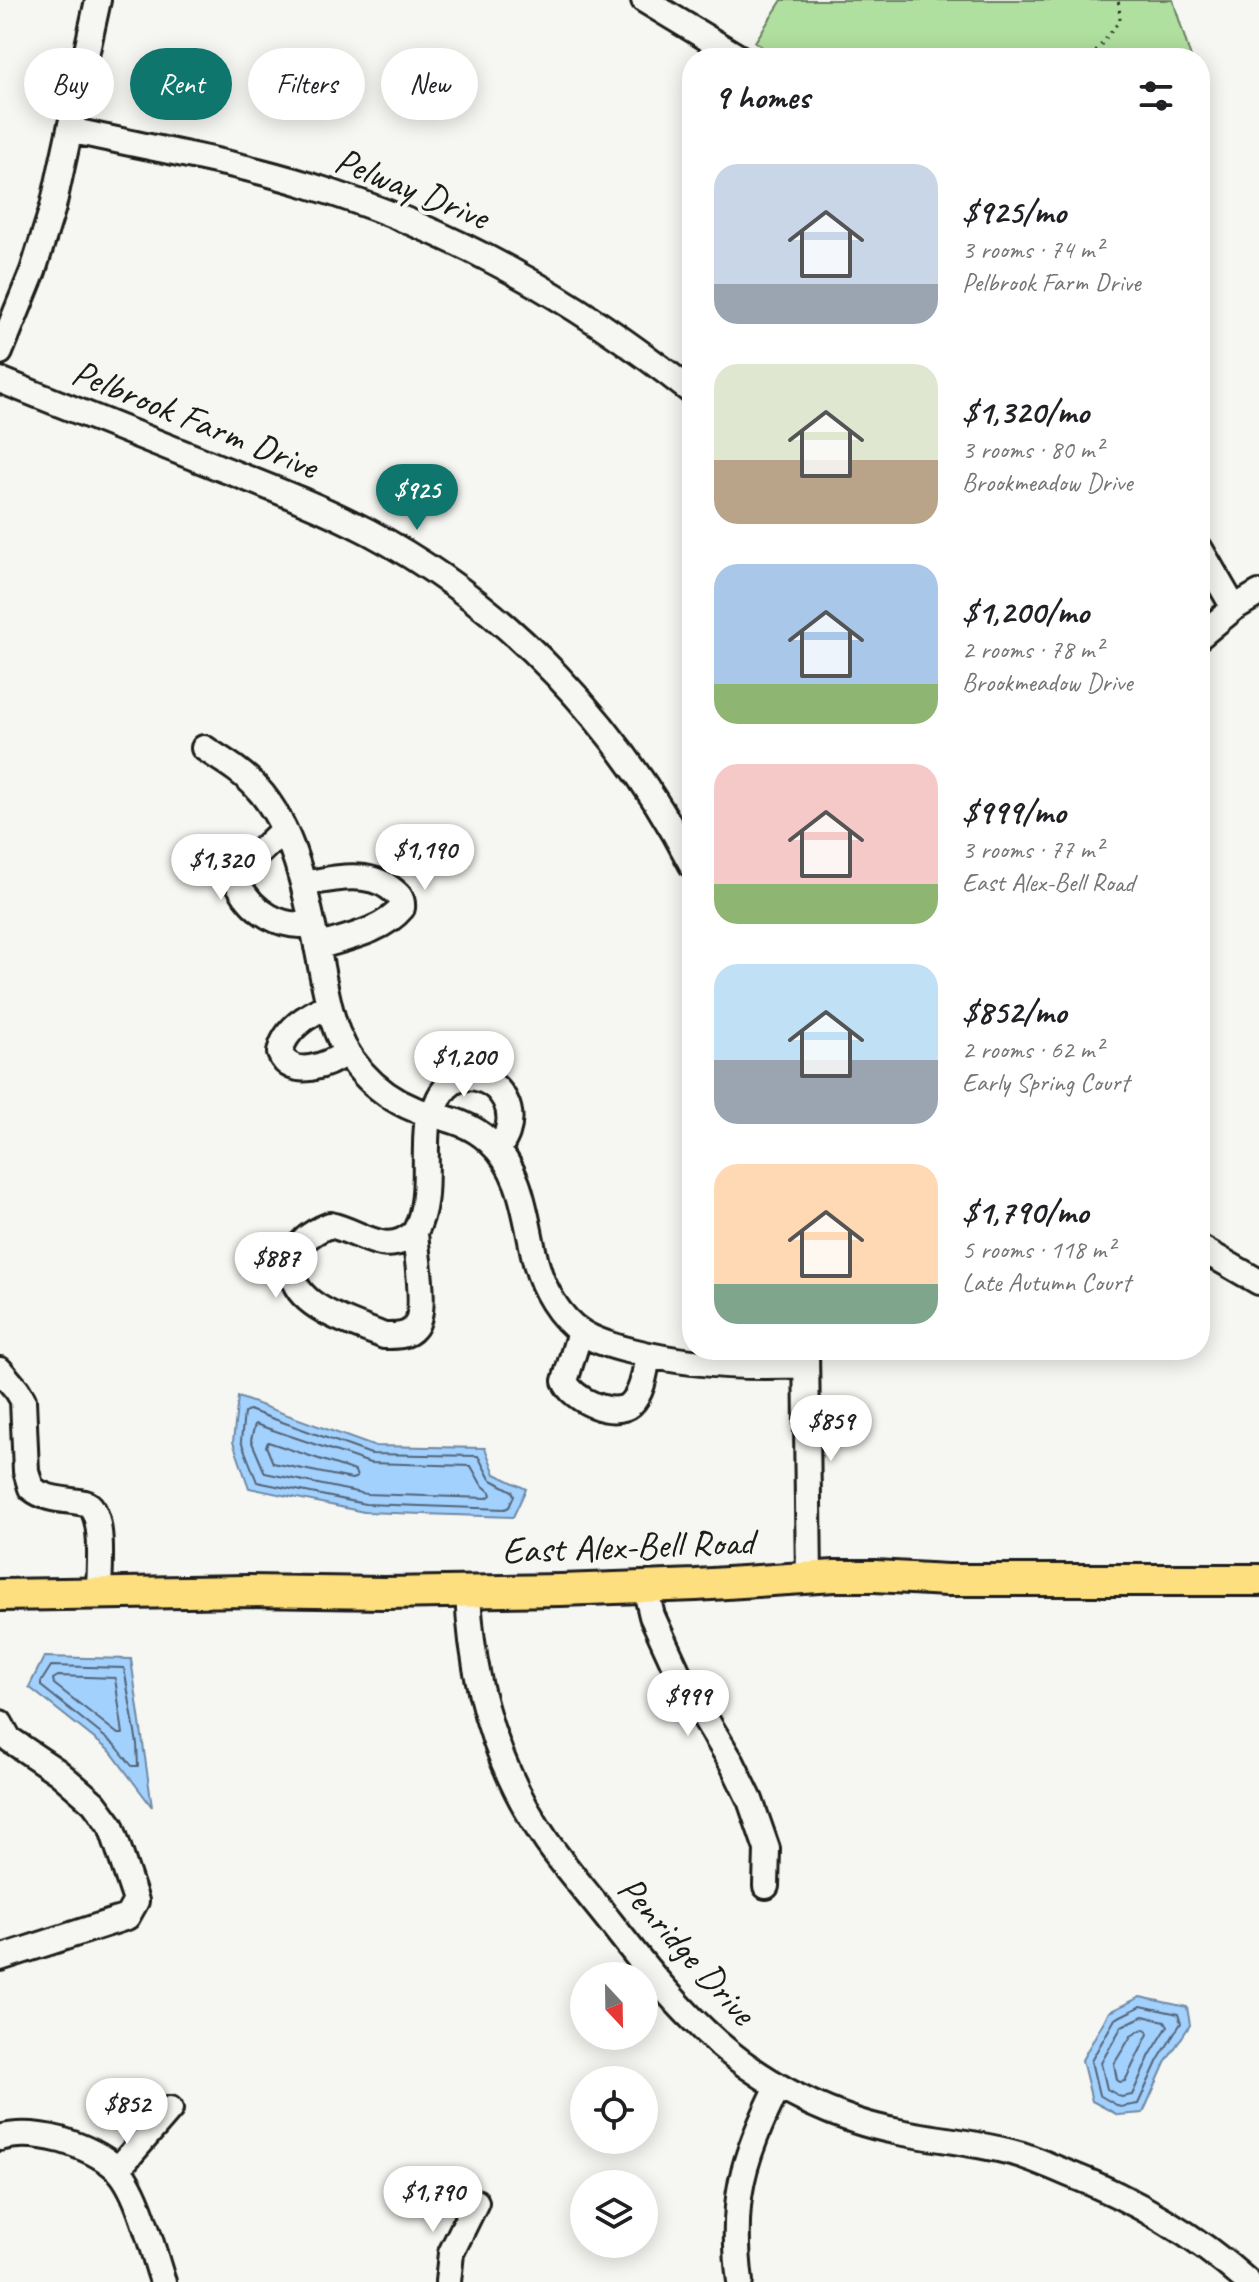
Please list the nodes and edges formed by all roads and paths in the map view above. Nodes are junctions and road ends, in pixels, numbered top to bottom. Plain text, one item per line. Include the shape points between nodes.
1 (98, 0) edge
2 (644, 0) edge
3 (1117, 0) edge
4 (723, 48) edge
5 (1099, 48) edge
6 (70, 130) junction
7 (0, 352) edge
8 (0, 380) edge
9 (682, 384) edge
10 (1210, 566) edge
11 (1259, 593) edge
12 (1234, 608) junction
13 (1210, 628) edge
14 (204, 748) dead end
15 (283, 830) junction
16 (682, 846) edge
17 (303, 884) junction
18 (314, 936) junction
19 (329, 1005) junction
20 (347, 1052) junction
21 (431, 1114) junction
22 (498, 1150) junction
23 (415, 1232) junction
24 (1210, 1254) edge
25 (1259, 1282) edge
26 (580, 1332) junction
27 (648, 1356) junction
28 (796, 1360) edge
29 (806, 1360) edge
30 (0, 1370) edge
31 (809, 1578) junction
32 (1259, 1580) edge
33 (645, 1587) junction
34 (468, 1591) junction
35 (99, 1592) junction
36 (0, 1595) edge
37 (0, 1723) edge
38 (766, 1886) dead end
39 (0, 1958) edge
40 (778, 2087) junction
41 (170, 2109) dead end
42 (0, 2138) edge
43 (118, 2169) junction
44 (476, 2202) dead end
45 (163, 2282) edge
46 (448, 2282) edge
47 (740, 2282) edge
48 (1248, 2282) edge

1 - 6 street
2 - 4 street
3 - 5 path via 1120,20
6 - 7 street via 33,271
6 - 9 street, Pelway Drive via 306,184 441,234 576,308
8 - 16 street, Pelbrook Farm Drive via 317,507 431,570 525,642 569,688 643,780
10 - 12 street
11 - 12 street
12 - 13 street
14 - 15 street via 257,787
15 - 17 street
15 - 18 street via 248,863 239,885 274,920
17 - 18 street
17 - 18 street via 369,878 403,901 387,922 364,932
18 - 19 street
19 - 20 street
19 - 20 street via 296,1025 280,1053 288,1066 303,1068 320,1067
20 - 21 street via 379,1089
21 - 22 street via 469,1127
21 - 22 street via 450,1083 479,1078 490,1082 498,1089 509,1122
21 - 23 street via 423,1218
22 - 26 street via 514,1175 543,1283
23 - 23 street via 406,1241 384,1245 345,1228 330,1225 317,1230 295,1253 293,1279 308,1302 384,1336 408,1333 419,1320 421,1296
24 - 25 street
26 - 27 street
26 - 27 street via 565,1381 578,1398 607,1408 628,1406 642,1383
27 - 28 street via 722,1366 760,1367
29 - 31 street
30 - 35 street via 23,1400 31,1488 45,1497 86,1503 97,1515
31 - 32 main road, East Alex-Bell Road
31 - 33 main road, East Alex-Bell Road
33 - 34 main road, East Alex-Bell Road
33 - 38 street via 678,1673 750,1800 767,1849
34 - 35 main road, East Alex-Bell Road
34 - 40 street, Penridge Drive via 478,1684 528,1810 680,2009
35 - 36 main road, East Alex-Bell Road
37 - 39 street via 9,1739 94,1803 111,1826 136,1901 127,1917
40 - 47 street via 739,2186
40 - 48 street, Penridge Drive via 855,2121 1022,2155 1108,2189 1181,2230
41 - 43 street
42 - 43 street via 16,2134 56,2139 87,2148
43 - 45 street via 132,2190
44 - 46 street via 451,2253

